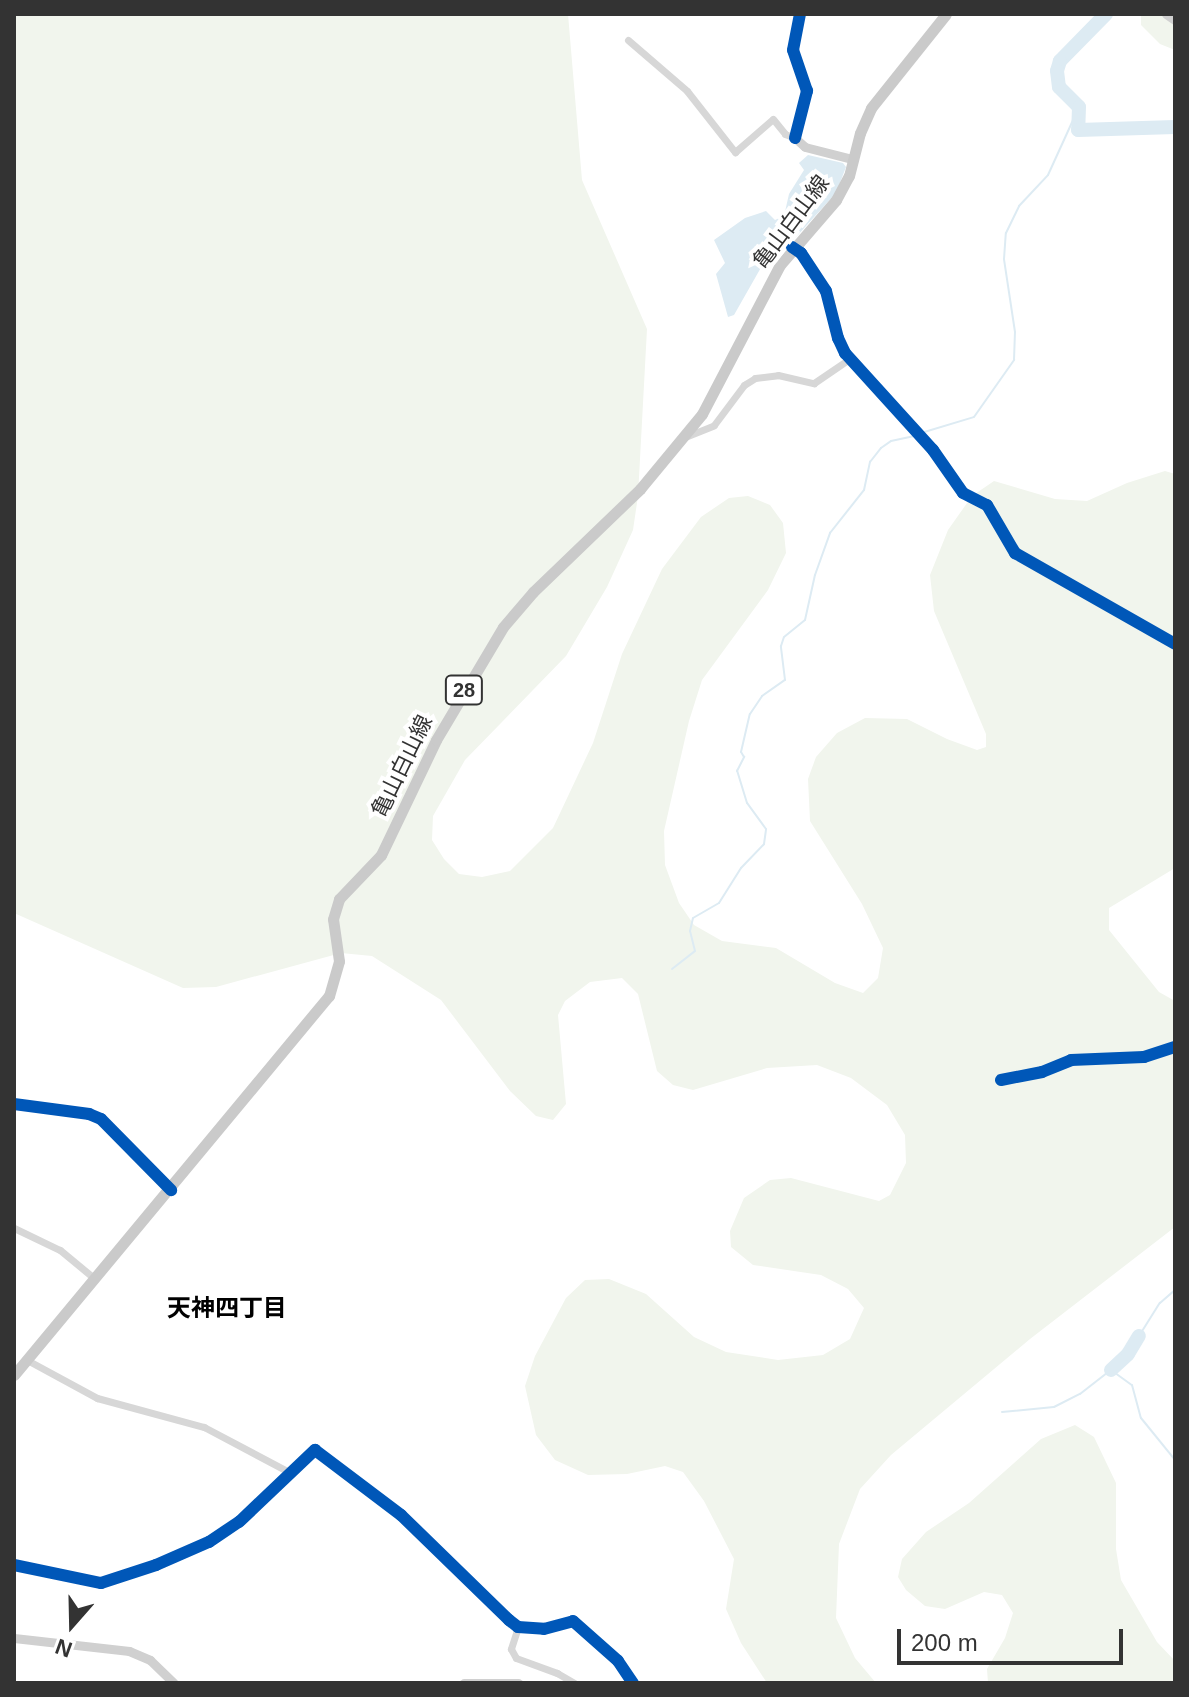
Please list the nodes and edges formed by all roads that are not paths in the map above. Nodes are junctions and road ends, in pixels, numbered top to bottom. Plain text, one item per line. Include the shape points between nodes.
1 (800, 14) edge
2 (946, 14) edge
3 (1166, 14) edge
4 (1175, 20) edge
5 (628, 40) dead end
6 (795, 138) junction
7 (852, 159) junction
8 (792, 247) junction
9 (849, 359) junction
10 (683, 437) junction
11 (1175, 644) edge
12 (1175, 1047) edge
13 (1001, 1080) dead end
14 (14, 1104) edge
15 (171, 1190) junction
16 (14, 1228) edge
17 (95, 1279) junction
18 (27, 1360) junction
19 (14, 1375) edge
20 (291, 1473) junction
21 (14, 1565) edge
22 (518, 1627) junction
23 (14, 1638) edge
24 (174, 1683) edge
25 (464, 1683) edge
26 (518, 1683) edge
27 (574, 1683) edge
28 (633, 1683) edge

1 - 6 main road via 793,50 807,91
2 - 7 main road, 亀山白山線 / 28 via 871,108
3 - 4 main road
5 - 6 street via 687,91 735,152 773,119
6 - 7 main road via 805,147
7 - 8 main road, 亀山白山線 / 28 via 836,200
8 - 9 street via 826,291
8 - 10 main road, 亀山白山線 / 28 via 702,414
9 - 10 street via 814,383 778,375 755,378 714,425
9 - 11 street via 888,397 963,493 987,505 1019,557
10 - 15 main road, 亀山白山線 / 28 via 640,489 503,627 436,740 381,855 339,899 333,919 339,961 329,996
12 - 13 street via 1144,1057 1071,1060
14 - 15 street via 101,1119
15 - 17 main road, 亀山白山線 / 28
16 - 17 street via 60,1250
17 - 18 main road, 亀山白山線 / 28
18 - 19 main road, 亀山白山線 / 28
18 - 20 street via 97,1398 204,1427
20 - 21 street via 209,1542 110,1582
20 - 22 street via 315,1450 324,1456 401,1515
22 - 27 street via 511,1649 516,1658
22 - 28 street via 551,1629 573,1621 618,1661
23 - 24 main road via 129,1651 150,1660
25 - 26 main road

